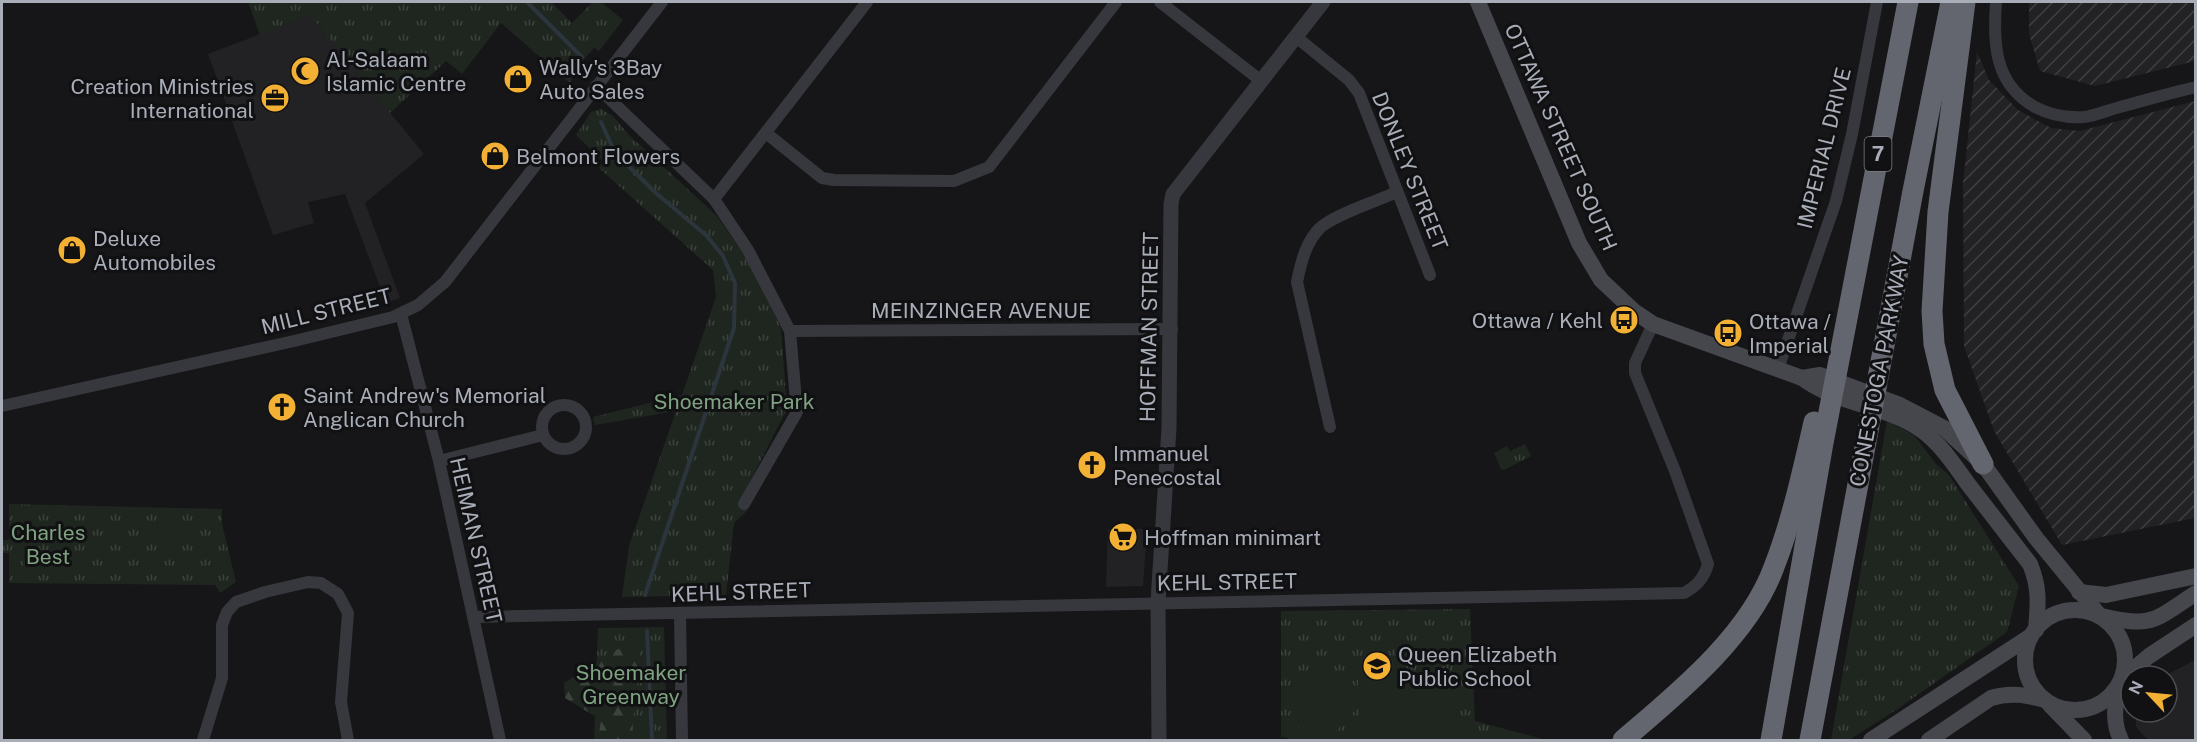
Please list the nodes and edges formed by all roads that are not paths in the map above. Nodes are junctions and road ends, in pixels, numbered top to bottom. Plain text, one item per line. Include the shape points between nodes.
1 (662, 2) edge
2 (867, 2) edge
3 (1116, 2) edge
4 (1160, 2) edge
5 (1323, 2) edge
6 (1478, 2) edge
7 (1877, 2) edge
8 (1908, 2) edge
9 (1951, 2) edge
10 (1965, 2) edge
11 (1996, 2) edge
12 (1295, 36) junction
13 (1260, 80) junction
14 (596, 86) junction
15 (2196, 87) edge
16 (765, 133) junction
17 (1397, 192) junction
18 (714, 199) junction
19 (1430, 275) dead end
20 (401, 314) junction
21 (1653, 324) junction
22 (1172, 329) junction
23 (790, 331) junction
24 (1778, 369) junction
25 (1803, 378) junction
26 (2, 406) edge
27 (1330, 427) dead end
28 (543, 435) dead end
29 (1817, 441) junction
30 (439, 461) junction
31 (1983, 465) junction
32 (744, 504) dead end
33 (2196, 576) edge
34 (2079, 592) junction
35 (2196, 593) edge
36 (1158, 602) junction
37 (680, 614) junction
38 (2100, 616) junction
39 (473, 617) junction
40 (2196, 625) edge
41 (2034, 633) junction
42 (2125, 664) edge
43 (2140, 664) edge
44 (2119, 683) edge
45 (2119, 687) edge
46 (2045, 700) junction
47 (1810, 739) edge
48 (1624, 740) edge
49 (203, 741) edge
50 (348, 741) edge
51 (500, 741) edge
52 (682, 741) edge
53 (1159, 741) edge
54 (1771, 741) edge
55 (1870, 741) edge
56 (1929, 741) edge
57 (2084, 741) edge
58 (2121, 741) edge

1 - 14 street, MILL STREET
2 - 16 street
3 - 16 street via 989,167 954,181 822,178
4 - 13 street
5 - 12 street, HOFFMAN STREET
6 - 21 main road, OTTAWA STREET SOUTH via 1579,243 1601,280
7 - 24 street, IMPERIAL DRIVE via 1836,201
8 - 29 highway, CONESTOGA PARKWAY / 7 via 1849,308 1839,333
9 - 47 highway, CONESTOGA PARKWAY / 7
10 - 31 highway via 1938,212 1932,311 1934,344 1945,390
11 - 15 street via 1994,30 2000,67 2012,90 2023,100 2054,115 2085,117
12 - 13 street, HOFFMAN STREET
12 - 17 street, DONLEY STREET via 1349,80 1359,93
13 - 22 street, HOFFMAN STREET via 1173,194
14 - 18 street
14 - 20 street, MILL STREET via 445,282
16 - 18 street
17 - 19 street, DONLEY STREET
17 - 27 street via 1321,227 1301,261 1298,282
18 - 23 street via 748,250
20 - 26 street, MILL STREET
20 - 30 street, HEIMAN STREET
21 - 24 main road, OTTAWA STREET SOUTH
21 - 36 street, KEHL STREET via 1635,363 1635,373 1708,564 1694,588 1684,593
22 - 23 street, MEINZINGER AVENUE
22 - 36 street, HOFFMAN STREET
23 - 32 street via 796,412
24 - 25 main road, OTTAWA STREET SOUTH
25 - 31 main road, OTTAWA STREET SOUTH via 1820,375 1924,416 1944,428
25 - 41 main road, OTTAWA STREET SOUTH via 1816,388 1896,417 1934,440 2030,564 2038,587
28 - 30 street
29 - 48 highway via 1774,569 1752,611 1722,650
29 - 54 highway, CONESTOGA PARKWAY
30 - 39 street, HEIMAN STREET
31 - 34 main road, OTTAWA STREET SOUTH
33 - 34 main road via 2106,595
34 - 38 main road, OTTAWA STREET SOUTH
35 - 38 main road via 2147,622
36 - 37 street, KEHL STREET
36 - 53 street, HOFFMAN STREET
37 - 39 street, KEHL STREET
37 - 52 street
38 - 41 main road via 2087,611 2066,611 2046,620
38 - 42 main road via 2117,631 2124,647
39 - 51 street, HEIMAN STREET
40 - 43 main road
41 - 46 main road via 2026,650 2026,664 2029,678
41 - 55 main road
44 - 46 main road via 2105,700 2087,709 2066,709
45 - 58 main road via 2114,710
46 - 56 main road via 2002,694
46 - 57 main road
49 - 50 street via 222,678 222,625 227,612 236,602 308,582 321,583 338,594 348,613 340,702

